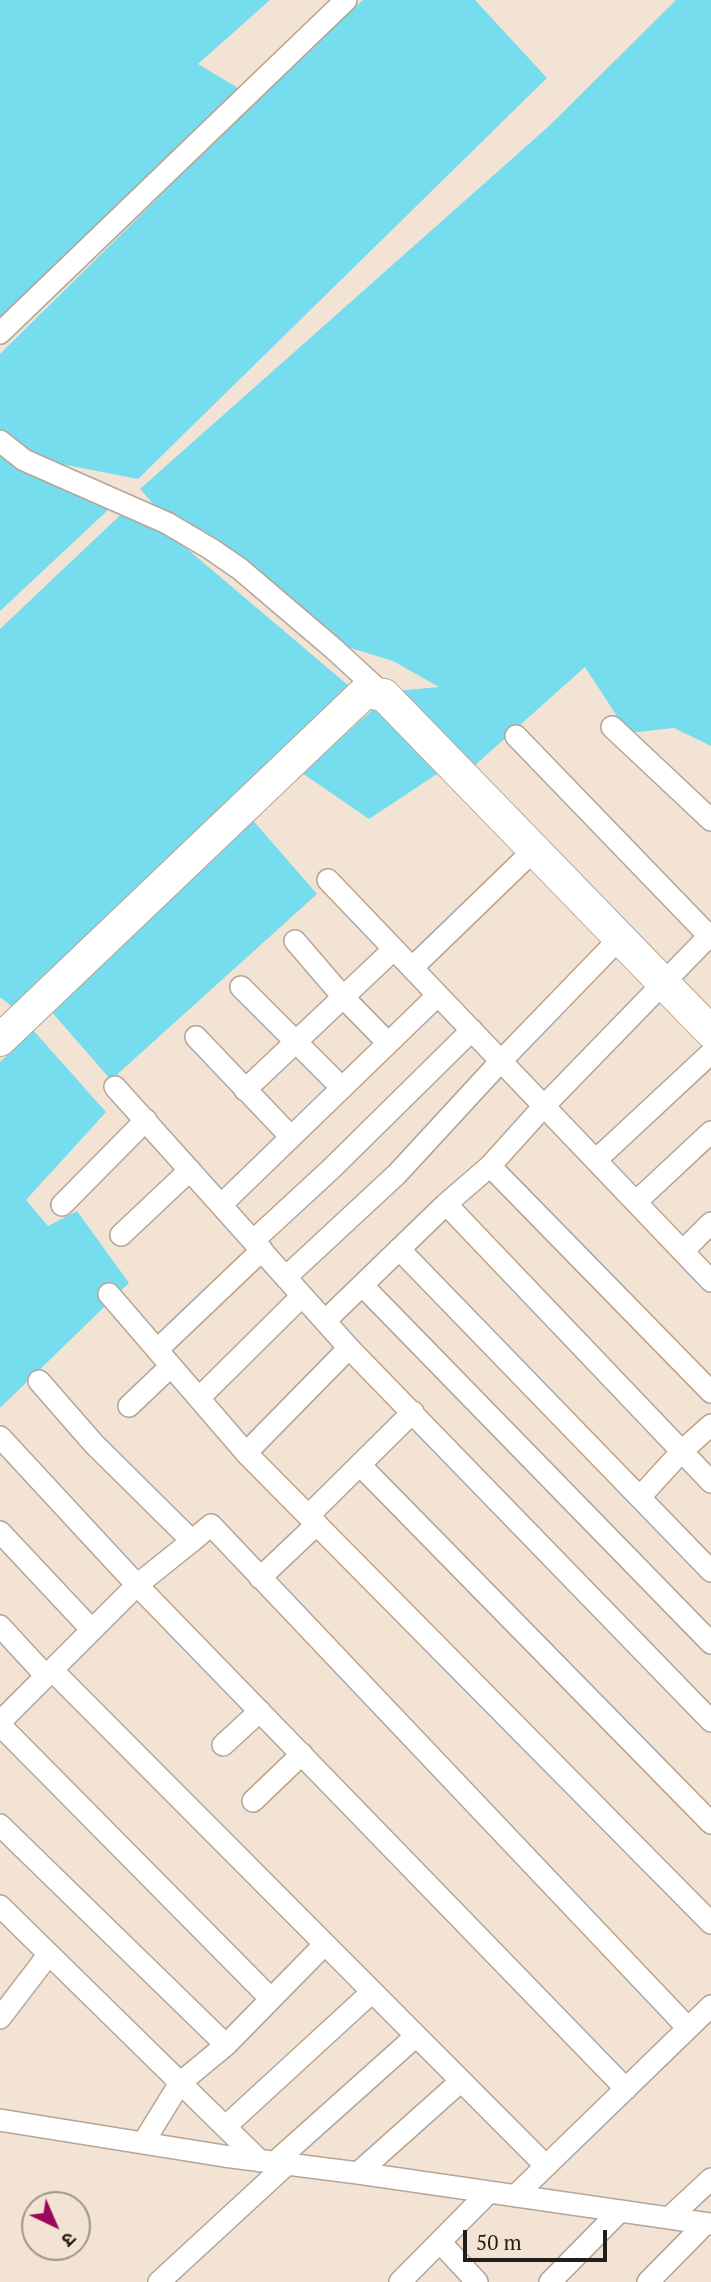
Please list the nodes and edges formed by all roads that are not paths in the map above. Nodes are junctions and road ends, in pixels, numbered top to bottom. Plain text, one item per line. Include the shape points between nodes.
1 (339, 2) edge
2 (0, 333) edge
3 (0, 441) edge
4 (384, 695) junction
5 (612, 727) dead end
6 (516, 736) dead end
7 (711, 820) edge
8 (534, 850) junction
9 (328, 880) dead end
10 (710, 936) edge
11 (620, 938) junction
12 (295, 941) dead end
13 (394, 949) junction
14 (412, 968) junction
15 (664, 983) junction
16 (242, 986) dead end
17 (438, 995) junction
18 (344, 998) junction
19 (472, 1030) junction
20 (711, 1032) edge
21 (196, 1037) dead end
22 (0, 1040) edge
23 (297, 1042) junction
24 (388, 1043) junction
25 (711, 1053) edge
26 (501, 1061) junction
27 (116, 1087) dead end
28 (342, 1088) junction
29 (245, 1090) junction
30 (544, 1106) junction
31 (146, 1120) junction
32 (711, 1132) edge
33 (291, 1137) junction
34 (596, 1160) junction
35 (491, 1166) junction
36 (190, 1170) junction
37 (636, 1202) junction
38 (446, 1204) junction
39 (62, 1205) dead end
40 (221, 1205) junction
41 (711, 1223) edge
42 (121, 1235) dead end
43 (257, 1246) junction
44 (399, 1248) junction
45 (683, 1251) junction
46 (286, 1277) junction
47 (711, 1281) edge
48 (362, 1285) junction
49 (109, 1294) dead end
50 (302, 1296) junction
51 (325, 1321) junction
52 (349, 1349) junction
53 (157, 1350) junction
54 (171, 1366) junction
55 (39, 1381) dead end
56 (711, 1392) edge
57 (199, 1398) junction
58 (129, 1406) dead end
59 (413, 1412) junction
60 (711, 1426) edge
61 (0, 1437) edge
62 (682, 1451) junction
63 (246, 1453) junction
64 (360, 1465) junction
65 (711, 1482) edge
66 (640, 1497) junction
67 (312, 1520) junction
68 (0, 1532) edge
69 (192, 1541) junction
70 (711, 1571) edge
71 (260, 1578) junction
72 (137, 1585) junction
73 (0, 1626) edge
74 (92, 1630) junction
75 (711, 1643) edge
76 (49, 1673) junction
77 (260, 1711) junction
78 (711, 1721) edge
79 (0, 1724) edge
80 (223, 1745) dead end
81 (302, 1754) junction
82 (253, 1801) dead end
83 (711, 1823) edge
84 (0, 1825) edge
85 (0, 1906) edge
86 (711, 1923) edge
87 (325, 1944) junction
88 (49, 1954) junction
89 (372, 1992) junction
90 (271, 1999) junction
91 (711, 2006) edge
92 (0, 2018) edge
93 (688, 2028) junction
94 (416, 2036) junction
95 (226, 2045) junction
96 (461, 2081) junction
97 (180, 2083) junction
98 (626, 2089) junction
99 (0, 2120) edge
100 (225, 2127) junction
101 (143, 2143) junction
102 (273, 2163) junction
103 (546, 2166) junction
104 (358, 2173) junction
105 (711, 2179) edge
106 (489, 2192) junction
107 (515, 2196) junction
108 (620, 2211) junction
109 (669, 2218) junction
110 (708, 2224) edge
111 (440, 2242) junction
112 (159, 2282) edge
113 (400, 2282) edge
114 (477, 2282) edge
115 (550, 2282) edge
116 (648, 2282) edge

1 - 2 street
3 - 4 street via 24,460 157,518 211,549
4 - 8 street
4 - 22 street via 366,692
5 - 7 street
6 - 10 street
8 - 11 street
8 - 14 street
9 - 13 street
10 - 15 street
11 - 15 street
11 - 26 street
12 - 18 street
13 - 14 street
13 - 18 street
14 - 17 street
15 - 20 street
15 - 30 street
16 - 23 street
17 - 19 street
17 - 24 street
18 - 23 street
18 - 24 street
19 - 26 street
19 - 43 street
21 - 29 street
23 - 28 street
23 - 29 street
24 - 28 street
25 - 34 street
26 - 30 street
26 - 46 street via 397,1174
27 - 31 street
28 - 33 street
29 - 33 street
30 - 34 street
30 - 35 street
31 - 36 street
31 - 39 street
32 - 37 street
33 - 40 street
34 - 37 street
35 - 38 street
35 - 56 street
36 - 40 street
36 - 42 street
37 - 45 street
38 - 44 street
38 - 62 street
40 - 43 street
41 - 45 street
43 - 46 street
43 - 53 street
44 - 48 street
44 - 66 street
45 - 47 street
46 - 50 street
48 - 51 street
48 - 75 street
49 - 53 street
50 - 51 street
50 - 57 street
51 - 52 street
52 - 59 street
52 - 63 street
53 - 54 street
54 - 57 street
54 - 58 street
55 - 69 street via 94,1444
57 - 63 street
59 - 64 street
59 - 78 street
60 - 62 street
61 - 72 street
62 - 65 street
62 - 66 street
63 - 67 street
64 - 67 street
64 - 83 street
66 - 70 street
67 - 71 street
67 - 86 street
68 - 74 street
69 - 71 street via 211,1525
69 - 72 street
71 - 93 street
72 - 74 street
72 - 77 street
73 - 76 street
74 - 76 street
76 - 79 street
76 - 87 street
77 - 80 street
77 - 81 street
79 - 90 street
81 - 82 street
81 - 98 street
84 - 95 street
85 - 88 street
87 - 89 street
87 - 90 street
88 - 92 street
88 - 97 street
89 - 94 street
89 - 100 street
90 - 95 street
91 - 93 street
93 - 98 street
94 - 96 street
94 - 102 street
95 - 97 street
96 - 103 street
96 - 104 street
97 - 100 street
97 - 101 street
98 - 103 street
99 - 101 street
100 - 102 street
101 - 102 street
102 - 104 street
102 - 112 street
103 - 107 street
104 - 106 street
105 - 109 street
106 - 107 street
106 - 111 street
107 - 108 street
108 - 109 street
108 - 115 street
109 - 110 street
110 - 116 street
111 - 113 street
111 - 114 street

